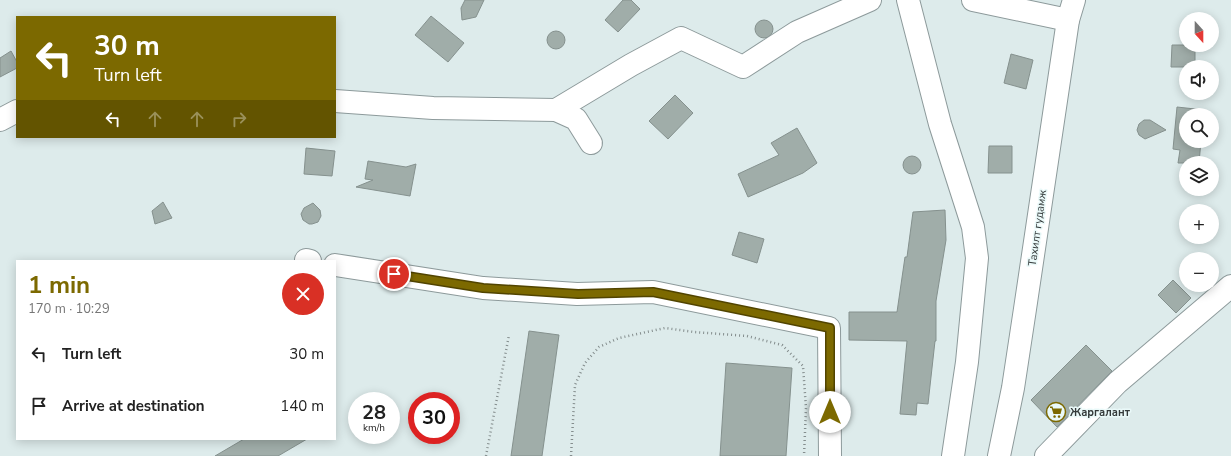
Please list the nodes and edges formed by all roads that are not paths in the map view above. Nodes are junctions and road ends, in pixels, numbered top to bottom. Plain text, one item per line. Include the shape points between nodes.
1 (870, 0) edge
2 (908, 0) edge
3 (973, 0) edge
4 (1071, 10) edge
5 (336, 101) edge
6 (556, 110) junction
7 (16, 112) edge
8 (0, 120) edge
9 (591, 143) dead end
10 (336, 265) edge
11 (1231, 286) edge
12 (830, 456) edge
13 (953, 456) edge
14 (999, 456) edge
15 (1046, 456) edge

1 - 6 street via 797,32 743,68 681,38
2 - 13 street via 940,124 973,227 977,258 967,362
3 - 4 street
4 - 14 street, Тахилт гудамж via 1013,388
5 - 6 street via 433,108
6 - 9 street via 576,119
7 - 8 street
10 - 12 street via 483,288 578,294 653,292 830,328
11 - 15 street via 1118,382

